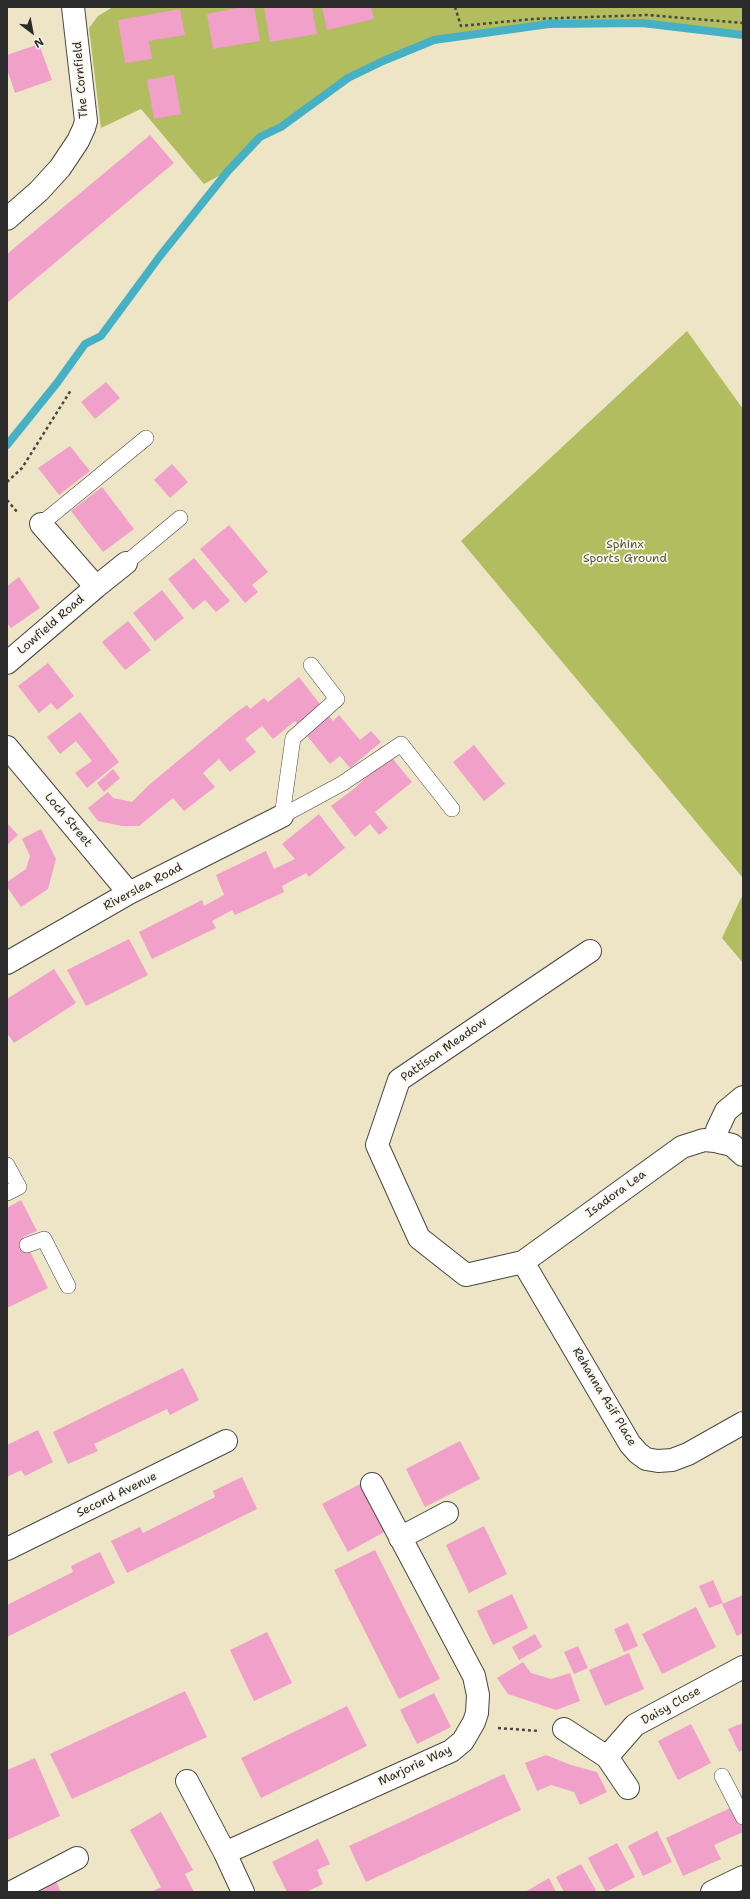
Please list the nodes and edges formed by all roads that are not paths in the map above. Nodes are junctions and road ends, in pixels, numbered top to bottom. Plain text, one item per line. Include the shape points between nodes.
1 (73, 7) edge
2 (7, 219) edge
3 (146, 438) dead end
4 (180, 518) dead end
5 (41, 524) joint
6 (126, 563) joint
7 (96, 587) junction
8 (7, 663) edge
9 (311, 665) dead end
10 (7, 747) edge
11 (452, 809) dead end
12 (282, 816) junction
13 (129, 893) junction
14 (590, 952) dead end
15 (7, 964) edge
16 (743, 1097) edge
17 (715, 1141) junction
18 (743, 1155) edge
19 (7, 1165) edge
20 (7, 1193) edge
21 (27, 1245) dead end
22 (523, 1262) junction
23 (68, 1286) dead end
24 (743, 1423) edge
25 (226, 1441) dead end
26 (372, 1484) dead end
27 (447, 1513) dead end
28 (400, 1538) junction
29 (7, 1549) edge
30 (743, 1667) edge
31 (564, 1729) road end
32 (607, 1757) junction
33 (722, 1776) dead end
34 (187, 1781) dead end
35 (628, 1788) dead end
36 (743, 1817) edge
37 (225, 1853) junction
38 (77, 1858) dead end
39 (743, 1877) edge
40 (13, 1892) edge
41 (243, 1892) edge
42 (712, 1892) edge

1 - 2 street, The Cornfield via 86,121 84,128 60,168 39,191
3 - 5 lane
4 - 6 lane
5 - 7 street, Lowfield Road
6 - 7 street, Lowfield Road
7 - 8 street, Lowfield Road
9 - 12 lane via 336,699 293,738
10 - 13 street, Loch Street
11 - 12 lane via 401,744 343,783
12 - 13 street, Riverslea Road
13 - 15 street, Riverslea Road
14 - 22 street, Pattison Meadow via 399,1080 377,1145 419,1238 466,1276
16 - 17 street via 726,1111
17 - 18 street, Isadora Lea via 732,1145
17 - 22 street, Isadora Lea via 704,1140 682,1147
19 - 20 lane via 19,1187
21 - 23 lane via 44,1238
22 - 24 street, Rehanna Asif Place via 630,1444 646,1459 672,1460 688,1454
25 - 29 street, Second Avenue
26 - 28 street, Marjorie Way
27 - 28 street
28 - 37 street, Marjorie Way via 474,1676 478,1695 474,1722 463,1741 451,1751
30 - 32 street, Daisy Close via 635,1725
31 - 32 street
32 - 35 street
33 - 36 lane
34 - 37 street
37 - 41 street
38 - 40 street
39 - 42 street

